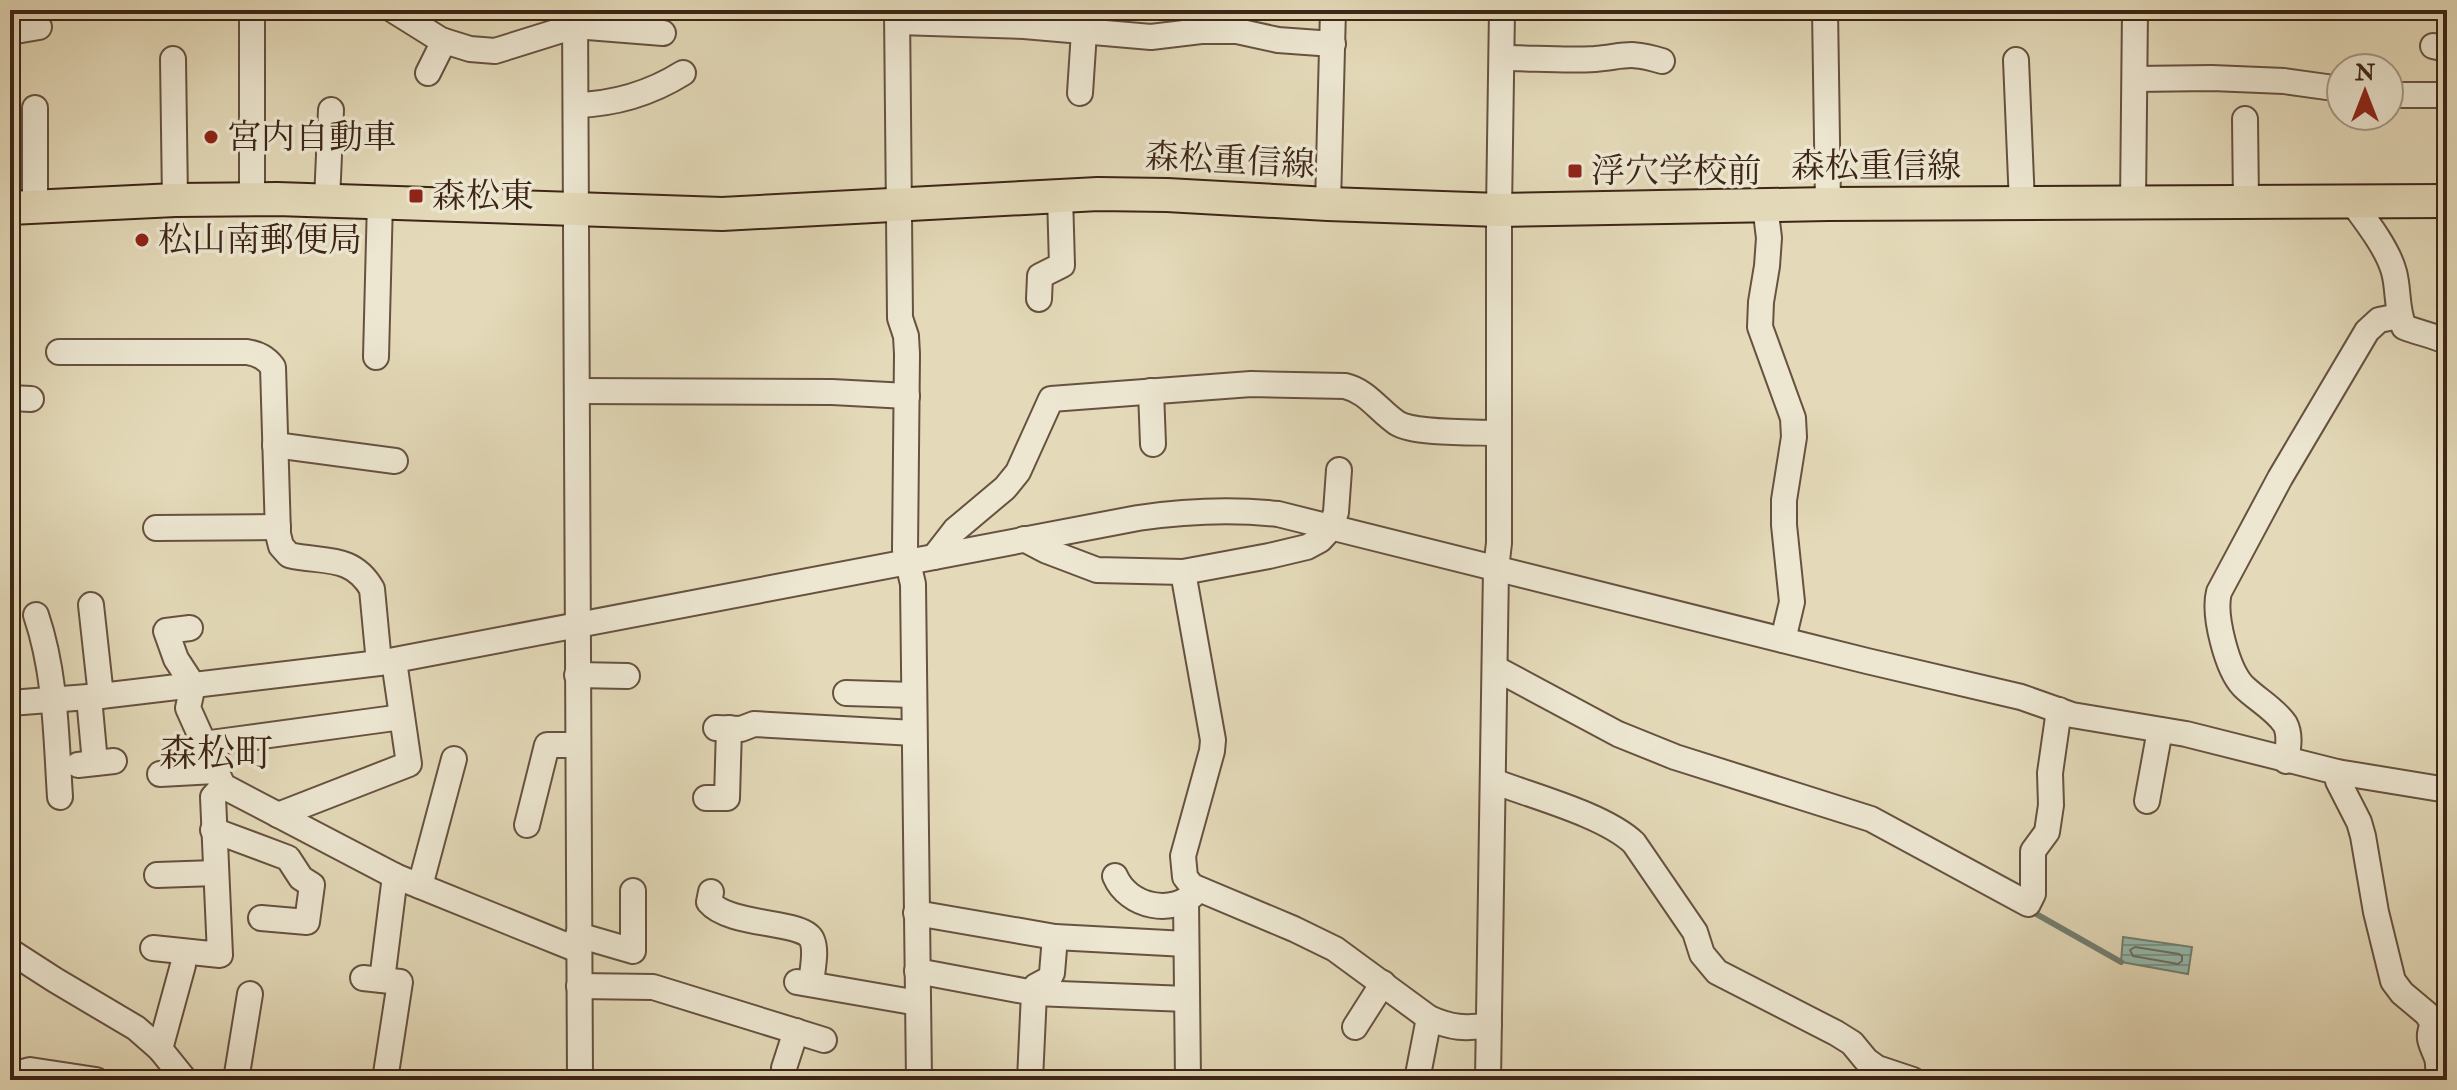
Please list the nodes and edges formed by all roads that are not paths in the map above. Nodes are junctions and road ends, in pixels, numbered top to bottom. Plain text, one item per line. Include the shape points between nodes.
1 (252, 10) edge
2 (393, 10) edge
3 (1333, 10) edge
4 (1502, 10) edge
5 (1825, 10) edge
6 (2135, 10) edge
7 (897, 16) edge
8 (575, 18) edge
9 (1045, 19) edge
10 (39, 27) dead end
11 (10, 32) edge
12 (1084, 32) junction
13 (663, 33) dead end
14 (444, 41) junction
15 (1333, 44) junction
16 (1502, 58) junction
17 (173, 59) dead end
18 (2016, 60) dead end
19 (1662, 61) dead end
20 (428, 73) dead end
21 (683, 73) dead end
22 (2135, 79) junction
23 (2325, 83) edge
24 (1080, 93) dead end
25 (2405, 95) edge
26 (2447, 95) edge
27 (576, 105) junction
28 (35, 108) dead end
29 (331, 110) dead end
30 (2245, 119) dead end
31 (1060, 196) junction
32 (252, 199) junction
33 (175, 200) junction
34 (327, 200) junction
35 (380, 201) junction
36 (2447, 201) edge
37 (2246, 202) junction
38 (2352, 202) junction
39 (2133, 203) junction
40 (1328, 204) junction
41 (1828, 204) junction
42 (2022, 204) junction
43 (898, 205) junction
44 (1765, 205) junction
45 (22, 207) edge
46 (1499, 210) junction
47 (577, 211) junction
48 (1039, 299) dead end
49 (2399, 316) junction
50 (2447, 342) edge
51 (59, 352) dead end
52 (376, 357) dead end
53 (577, 391) junction
54 (1151, 391) junction
55 (907, 396) junction
56 (1499, 433) junction
57 (1153, 444) dead end
58 (275, 445) junction
59 (395, 461) dead end
60 (1339, 470) dead end
61 (278, 527) junction
62 (1331, 528) junction
63 (156, 529) dead end
64 (1024, 539) junction
65 (934, 557) junction
66 (908, 562) junction
67 (1496, 569) junction
68 (1183, 572) junction
69 (91, 605) dead end
70 (36, 615) dead end
71 (577, 624) junction
72 (190, 628) dead end
73 (1783, 640) junction
74 (387, 662) junction
75 (1495, 668) junction
76 (577, 675) junction
77 (627, 676) dead end
78 (193, 685) junction
79 (846, 693) dead end
80 (914, 695) junction
81 (95, 696) junction
82 (54, 700) junction
83 (10, 703) edge
84 (2059, 710) junction
85 (402, 717) junction
86 (2160, 730) junction
87 (914, 733) junction
88 (203, 744) junction
89 (577, 745) junction
90 (2286, 761) junction
91 (96, 763) dead end
92 (409, 764) junction
93 (2337, 772) junction
94 (160, 774) dead end
95 (219, 778) junction
96 (1493, 781) junction
97 (2447, 790) edge
98 (60, 797) dead end
99 (706, 798) dead end
100 (2147, 801) dead end
101 (278, 815) junction
102 (527, 825) dead end
103 (213, 830) junction
104 (215, 873) junction
105 (157, 875) dead end
106 (395, 876) junction
107 (1115, 876) dead end
108 (420, 886) junction
109 (633, 891) dead end
110 (711, 892) dead end
111 (1192, 895) junction
112 (916, 913) junction
113 (261, 918) dead end
114 (1055, 937) junction
115 (578, 943) junction
116 (1186, 944) junction
117 (153, 948) dead end
118 (10, 951) edge
119 (183, 965) dead end
120 (917, 971) junction
121 (1383, 983) junction
122 (579, 986) junction
123 (1034, 993) junction
124 (250, 994) dead end
125 (1187, 999) junction
126 (918, 1003) junction
127 (1429, 1018) junction
128 (1489, 1025) junction
129 (1355, 1027) dead end
130 (796, 1031) junction
131 (824, 1040) dead end
132 (160, 1049) junction
133 (784, 1068) dead end
134 (15, 1080) edge
135 (96, 1080) edge
136 (185, 1080) edge
137 (236, 1080) edge
138 (385, 1080) edge
139 (580, 1080) edge
140 (919, 1080) edge
141 (1030, 1080) edge
142 (1188, 1080) edge
143 (1417, 1080) edge
144 (1488, 1080) edge
145 (1913, 1080) edge
146 (2438, 1080) edge

1 - 32 street
2 - 14 street
3 - 15 street
4 - 16 street
5 - 41 street
6 - 22 street
7 - 9 street
7 - 43 street
8 - 13 street
8 - 14 street via 495,51
8 - 27 street
9 - 12 street
10 - 11 street
12 - 15 street via 1151,37 1237,31
12 - 24 street
14 - 20 street
15 - 40 street
16 - 19 street via 1596,59 1623,54
16 - 46 street
17 - 33 street
18 - 42 street
21 - 27 street via 626,98
22 - 23 street via 2212,78 2285,69
22 - 39 street
25 - 26 street
27 - 47 street
28 - 45 street
29 - 34 street
30 - 37 street
31 - 40 main road, 森松重信線 via 1167,195
31 - 43 main road, 森松重信線
31 - 48 street via 1062,265 1040,276
32 - 33 main road, 森松重信線
32 - 34 main road, 森松重信線
33 - 45 main road, 森松重信線
34 - 35 main road, 森松重信線
35 - 47 main road, 森松重信線
35 - 52 street
36 - 38 main road, 森松重信線
37 - 38 main road, 森松重信線
37 - 39 main road, 森松重信線
38 - 49 street via 2394,271
39 - 42 main road, 森松重信線
40 - 46 main road, 森松重信線
41 - 42 main road, 森松重信線
41 - 44 main road, 森松重信線
43 - 47 main road, 森松重信線 via 722,214
43 - 55 street
44 - 46 main road, 森松重信線
44 - 73 street via 1769,238 1760,327 1793,418 1794,437 1784,500 1792,602
46 - 56 street
47 - 53 street
49 - 50 street via 2404,327
49 - 90 street via 2379,320 2367,331 2287,465 2216,603 2235,676 2285,725
51 - 58 street via 256,353 273,367
53 - 55 street
53 - 71 street
54 - 56 street via 1251,384 1345,386 1356,389 1399,425
54 - 57 street
54 - 65 street via 1051,399 1018,472 955,530
55 - 66 street
56 - 67 street
58 - 59 street
58 - 61 street
60 - 62 street
61 - 63 street
61 - 74 street via 281,546 289,555 341,563 366,579
62 - 64 street via 1278,514 1208,510
62 - 67 street
62 - 68 street via 1307,547
64 - 65 street
64 - 68 street via 1097,570
65 - 66 street
66 - 71 street
66 - 80 street via 913,584
67 - 73 street
67 - 75 street
68 - 111 street via 1213,740 1183,856
69 - 81 street
70 - 82 street via 47,646
71 - 74 street
71 - 76 street
72 - 78 street via 166,631
73 - 84 street
74 - 78 street
74 - 85 street
75 - 84 street via 1646,746 1871,819 2028,904 2033,894 2033,851 2047,832
75 - 96 street
76 - 77 street
76 - 89 street
78 - 81 street
78 - 88 street via 188,708
79 - 80 street
80 - 87 street
81 - 82 street
81 - 91 street
82 - 83 street
82 - 98 street
84 - 86 street
85 - 88 street
85 - 92 street
86 - 90 street
86 - 100 street
87 - 99 street via 799,718 722,728 727,798
87 - 112 street
88 - 95 street
89 - 102 street via 547,745
89 - 115 street
90 - 93 street
92 - 101 street
92 - 108 street via 417,770 451,768
93 - 97 street
93 - 146 street via 2363,836 2393,981 2433,1024 2429,1042
94 - 95 street
95 - 101 street
95 - 103 street
96 - 128 street
96 - 145 street via 1626,835 1717,972 1836,1033 1877,1068
101 - 106 street
103 - 104 street
103 - 113 street via 291,852 301,878 312,885 307,922
104 - 105 street
104 - 117 street via 220,955
106 - 108 street
106 - 138 street via 373,979 400,982 404,1019
107 - 111 street via 1119,886 1141,903 1174,904
108 - 115 street
109 - 115 street via 633,951
110 - 126 street via 709,902 725,914 810,935 814,944 804,983
111 - 116 street
111 - 121 street via 1294,929 1335,949
112 - 114 street
112 - 120 street
114 - 116 street
114 - 123 street via 1052,973
115 - 122 street
116 - 125 street
118 - 132 street via 136,1028
119 - 132 street
120 - 123 street
120 - 126 street
121 - 127 street
121 - 129 street
122 - 130 street via 653,987
122 - 139 street
123 - 125 street
123 - 141 street
124 - 137 street
125 - 142 street
126 - 140 street
127 - 128 street via 1466,1029
127 - 143 street
128 - 144 street
130 - 131 street
130 - 133 street
132 - 136 street
134 - 135 street via 30,1070

